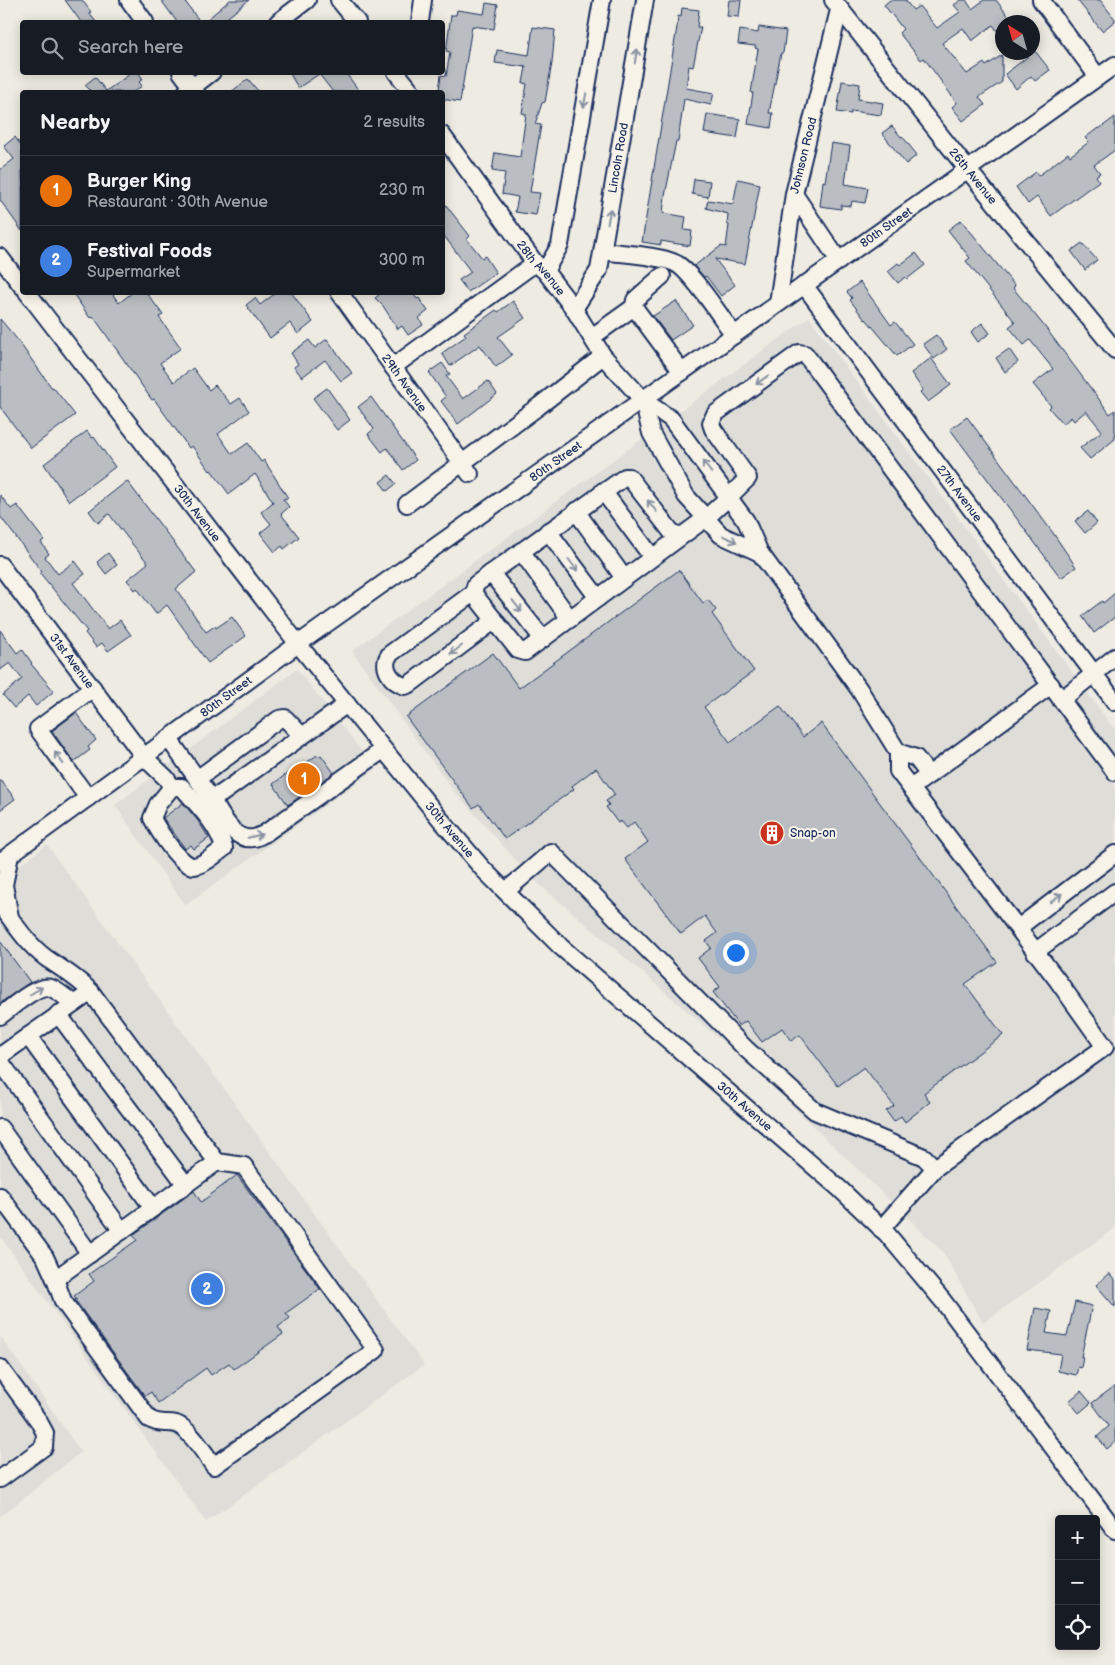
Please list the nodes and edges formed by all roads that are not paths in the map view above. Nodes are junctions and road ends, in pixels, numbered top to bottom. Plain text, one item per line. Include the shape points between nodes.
1 (129, 0) edge
2 (308, 0) edge
3 (339, 0) edge
4 (423, 0) edge
5 (602, 0) edge
6 (645, 0) edge
7 (1041, 0) edge
8 (836, 5) edge
9 (144, 20) edge
10 (281, 20) edge
11 (355, 20) edge
12 (420, 20) edge
13 (1115, 65) edge
14 (183, 75) edge
15 (209, 75) edge
16 (398, 75) edge
17 (413, 75) edge
18 (1098, 77) junction
19 (190, 90) edge
20 (192, 90) edge
21 (410, 90) edge
22 (411, 90) edge
23 (445, 139) edge
24 (968, 170) junction
25 (794, 194) junction
26 (602, 251) junction
27 (0, 257) edge
28 (839, 261) junction
29 (540, 267) junction
30 (662, 276) dead end
31 (20, 283) edge
32 (804, 285) junction
33 (29, 295) edge
34 (341, 295) edge
35 (778, 304) junction
36 (634, 307) junction
37 (574, 309) junction
38 (734, 335) junction
39 (592, 338) junction
40 (1115, 350) edge
41 (603, 356) junction
42 (393, 367) junction
43 (682, 372) junction
44 (643, 400) junction
45 (466, 469) junction
46 (603, 491) junction
47 (730, 497) junction
48 (407, 504) dead end
49 (576, 511) junction
50 (706, 518) junction
51 (548, 531) junction
52 (677, 539) junction
53 (521, 551) junction
54 (760, 552) junction
55 (652, 557) junction
56 (0, 565) edge
57 (491, 573) junction
58 (624, 578) junction
59 (473, 593) junction
60 (598, 598) junction
61 (570, 619) junction
62 (495, 620) junction
63 (543, 639) junction
64 (298, 644) junction
65 (1115, 657) edge
66 (1094, 673) junction
67 (1051, 685) junction
68 (92, 688) junction
69 (1061, 700) junction
70 (1115, 702) edge
71 (347, 704) junction
72 (302, 736) junction
73 (169, 738) junction
74 (384, 750) junction
75 (898, 752) junction
76 (144, 757) junction
77 (1115, 772) edge
78 (929, 775) junction
79 (197, 779) junction
80 (172, 786) junction
81 (911, 788) junction
82 (210, 797) junction
83 (88, 798) junction
84 (1115, 854) edge
85 (5, 858) edge
86 (506, 892) junction
87 (1115, 892) edge
88 (0, 904) edge
89 (10, 919) junction
90 (1018, 928) junction
91 (1035, 952) junction
92 (90, 992) junction
93 (74, 1004) junction
94 (58, 1014) junction
95 (0, 1016) edge
96 (28, 1036) junction
97 (0, 1056) edge
98 (0, 1061) edge
99 (0, 1128) edge
100 (217, 1162) junction
101 (935, 1168) junction
102 (186, 1184) junction
103 (0, 1196) edge
104 (153, 1208) junction
105 (881, 1229) junction
106 (122, 1231) junction
107 (90, 1254) junction
108 (56, 1279) junction
109 (0, 1368) edge
110 (0, 1479) edge
111 (1115, 1530) edge

1 - 9 street
2 - 10 street
3 - 11 street
4 - 12 street
5 -> 29 street via 560,245
26 -> 6 street, Lincoln Road
7 - 18 street
8 - 24 street, 26th Avenue
8 - 25 street, Johnson Road
13 - 18 street, 80th Street
14 - 19 street
15 - 20 street
16 - 21 street
17 - 22 street
18 - 24 street, 80th Street
23 - 29 street, 28th Avenue
24 - 28 street, 80th Street
24 - 40 street, 26th Avenue
25 - 28 street
25 - 35 street, Johnson Road
26 - 37 street, Lincoln Road via 599,270
26 - 38 street via 676,263 691,277
27 - 31 street
28 - 32 street, 80th Street
29 - 37 street, 28th Avenue
29 - 42 street
30 - 36 street via 634,300
32 - 35 street, 80th Street
32 - 66 street, 27th Avenue
33 - 64 street, 30th Avenue
34 - 42 street, 29th Avenue
35 - 38 street, 80th Street
36 - 39 street
36 - 43 street
37 - 39 street, 28th Avenue
38 - 43 street, 80th Street
39 - 41 street, 28th Avenue
41 - 44 street, 28th Avenue
41 - 45 street
42 - 45 street, 29th Avenue
43 - 44 street, 80th Street
47 -> 44 street via 671,419
44 - 50 street via 652,436 686,496
44 - 64 street, 80th Street
45 - 48 street
46 - 49 street
52 -> 46 street via 630,477
46 - 55 street
47 - 50 street
47 - 54 street via 746,521
67 -> 47 street via 808,356 799,353 712,419 713,429 748,478
49 - 51 street
49 - 58 street
50 - 52 street
50 -> 54 street via 721,535
51 - 53 street
51 -> 60 street
52 - 55 street
53 - 57 street
53 - 61 street
54 - 75 street via 859,689
55 - 58 street
56 - 68 street, 31st Avenue
57 - 59 street via 476,584
57 -> 63 street
58 - 60 street
59 - 62 street
62 -> 59 street via 410,684 405,686 395,681 385,664 390,654
60 - 61 street
61 - 63 street
62 - 63 street via 521,652 526,652
64 - 71 street, 30th Avenue
64 - 73 street, 80th Street
65 - 66 street
66 - 69 street
66 - 70 street, 27th Avenue
67 - 69 street
67 - 78 street
68 - 76 street, 31st Avenue
83 -> 68 street via 38,729
69 - 77 street
71 - 72 street
71 - 74 street, 30th Avenue
72 - 79 street via 285,718 279,719
72 - 82 street via 220,794
73 - 76 street, 80th Street
73 - 79 street
82 -> 74 street via 234,833 252,839 264,834
74 - 86 street, 30th Avenue
75 - 78 street via 916,758
75 - 81 street via 898,771
76 - 80 street, 31st Avenue
76 - 83 street, 80th Street
78 - 81 street
79 - 82 street
80 - 80 street, 31st Avenue via 152,818 158,831 185,864 195,866 224,848 222,841 182,787
81 - 90 street
83 - 85 street, 80th Street
90 -> 84 street
85 - 89 street via 4,885
86 - 101 street via 551,852 746,1049 815,1111 924,1157
86 - 105 street, 30th Avenue via 561,948 840,1189
87 - 91 street
88 - 89 street
89 - 92 street via 26,940
90 - 91 street
91 - 101 street via 1105,1047
92 - 93 street
92 - 100 street
93 - 94 street
95 -> 93 street via 44,986
94 - 96 street
94 - 102 street
96 - 97 street
96 - 104 street
98 - 106 street
99 - 107 street
100 - 102 street
100 - 108 street via 244,1166 376,1350 214,1466 184,1428 148,1419 63,1302
101 - 105 street
102 - 104 street
103 - 108 street via 45,1257
104 - 106 street
105 - 111 street, 30th Avenue via 943,1301
106 - 107 street
107 - 108 street
109 - 110 street via 45,1433 44,1447

